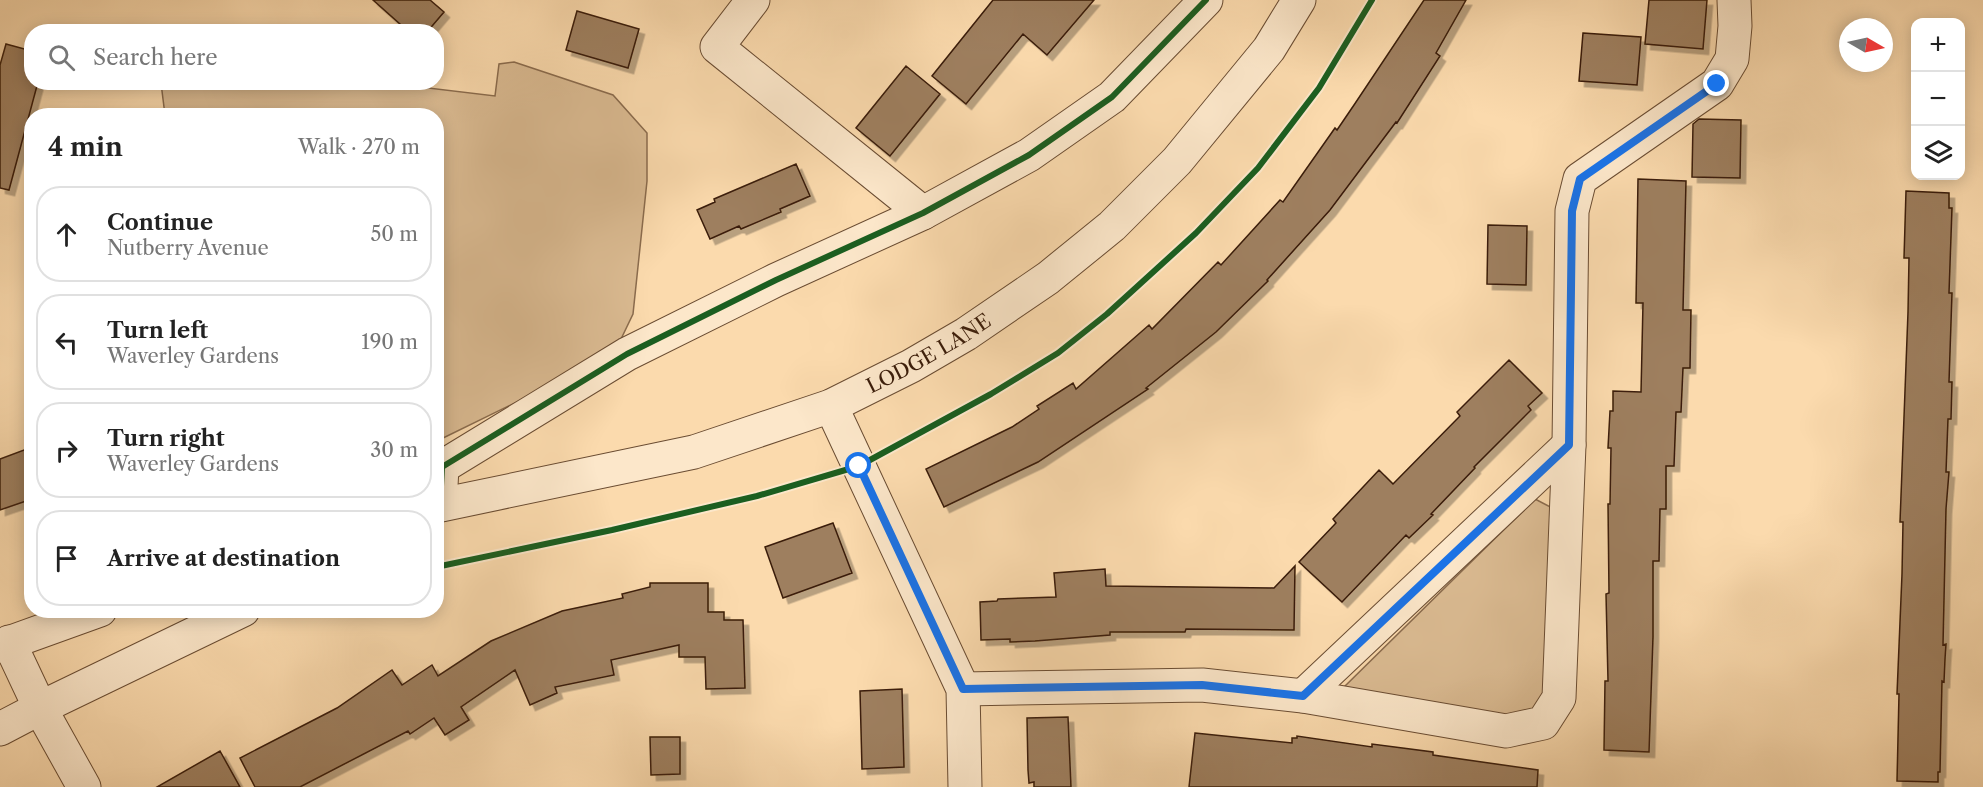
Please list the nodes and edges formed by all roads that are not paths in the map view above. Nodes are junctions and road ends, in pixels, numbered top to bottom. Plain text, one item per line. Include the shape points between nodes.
1 (753, 0) edge
2 (1206, 0) edge
3 (1299, 0) edge
4 (1734, 0) edge
5 (923, 213) junction
6 (831, 406) junction
7 (1569, 445) junction
8 (444, 466) edge
9 (444, 504) edge
10 (77, 618) edge
11 (226, 618) edge
12 (4, 644) edge
13 (963, 689) junction
14 (1303, 696) junction
15 (40, 708) junction
16 (0, 729) edge
17 (84, 787) edge
18 (965, 787) edge

1 - 5 street via 717,47
2 - 5 street via 1112,97 1029,155
3 - 6 street, LODGE LANE via 1269,49 1178,161 1112,226 1048,278 966,334
4 - 7 street via 1732,59 1717,84 1580,179 1572,211
5 - 8 street via 776,280 617,360
6 - 9 street, LODGE LANE via 694,452
6 - 13 street
7 - 14 street
7 - 14 street via 1559,699 1543,723 1506,731
10 - 12 street
11 - 15 street
12 - 15 street
13 - 14 street via 1202,685
13 - 18 street
15 - 16 street
15 - 17 street

